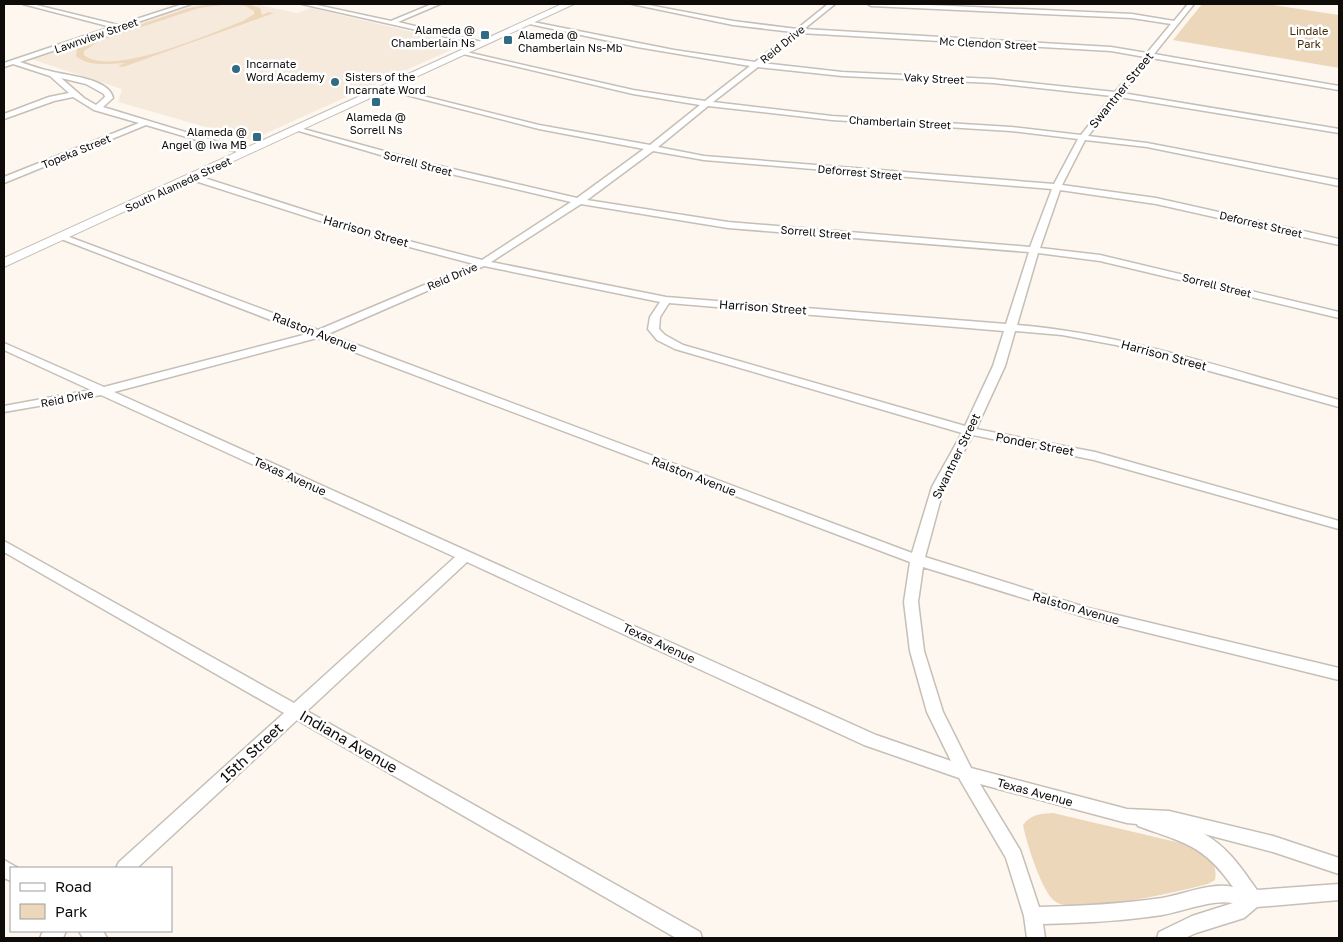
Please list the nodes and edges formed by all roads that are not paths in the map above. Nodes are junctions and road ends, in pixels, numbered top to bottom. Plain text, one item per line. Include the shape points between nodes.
1 (26, 4) edge
2 (188, 4) edge
3 (310, 4) edge
4 (437, 4) edge
5 (569, 4) edge
6 (635, 4) edge
7 (832, 4) edge
8 (871, 4) edge
9 (1191, 4) edge
10 (391, 23) junction
11 (528, 23) junction
12 (1174, 23) junction
13 (118, 27) junction
14 (799, 31) junction
15 (483, 43) junction
16 (462, 53) junction
17 (1150, 55) junction
18 (4, 60) edge
19 (13, 62) junction
20 (757, 65) junction
21 (4, 66) edge
22 (53, 75) junction
23 (383, 88) junction
24 (1339, 88) edge
25 (74, 94) junction
26 (1116, 95) junction
27 (707, 104) junction
28 (97, 108) junction
29 (4, 117) edge
30 (147, 122) junction
31 (296, 129) junction
32 (1339, 132) edge
33 (1084, 137) junction
34 (650, 149) junction
35 (246, 152) junction
36 (192, 177) junction
37 (4, 180) edge
38 (1339, 183) edge
39 (1057, 187) junction
40 (579, 201) junction
41 (61, 237) junction
42 (1339, 242) edge
43 (1034, 250) junction
44 (4, 262) edge
45 (482, 263) junction
46 (666, 300) junction
47 (1339, 314) edge
48 (1012, 326) junction
49 (318, 334) junction
50 (4, 346) edge
51 (103, 391) junction
52 (1339, 404) edge
53 (4, 409) edge
54 (969, 430) junction
55 (1339, 526) edge
56 (4, 546) edge
57 (466, 555) junction
58 (917, 560) junction
59 (1339, 674) edge
60 (295, 711) junction
61 (965, 773) junction
62 (1127, 816) junction
63 (1339, 866) edge
64 (126, 867) edge
65 (1339, 892) edge
66 (1253, 900) junction
67 (1033, 916) junction
68 (694, 938) edge
69 (1036, 938) edge
70 (1166, 938) edge

1 - 13 street
2 - 13 street, Lawnview Street
3 - 10 street
4 - 10 street
5 - 11 main road, South Alameda Street
6 - 14 street, Mc Clendon Street via 733,23
7 - 14 street, Reid Drive
8 - 12 street via 1132,16
9 - 12 street, Swantner Street
10 - 15 street
11 - 15 main road, South Alameda Street
11 - 20 street, Vaky Street
12 - 17 street, Swantner Street
13 - 19 street, Lawnview Street
14 - 17 street, Mc Clendon Street via 1112,49
14 - 20 street, Reid Drive
15 - 16 main road, South Alameda Street
16 - 23 main road, South Alameda Street
16 - 27 street, Chamberlain Street via 632,92
17 - 24 street, Mc Clendon Street
17 - 26 street, Swantner Street
18 - 19 street
19 - 21 street, Lawnview Street
19 - 22 street
20 - 26 street, Vaky Street via 821,72 991,81
20 - 27 street, Reid Drive
22 - 25 street
22 - 28 street via 74,78 104,89 109,98
23 - 31 main road, South Alameda Street
23 - 34 street, Deforrest Street via 539,127
25 - 28 street
25 - 29 street
26 - 32 street, Vaky Street via 1208,107
26 - 33 street, Swantner Street
27 - 33 street, Chamberlain Street via 832,118 1011,128
27 - 34 street, Reid Drive
28 - 30 street
30 - 35 street
30 - 37 street, Topeka Street
31 - 35 main road, South Alameda Street
31 - 40 street, Sorrell Street via 428,166
33 - 38 street, Chamberlain Street via 1146,145
33 - 39 street, Swantner Street
34 - 39 street, Deforrest Street via 776,165
34 - 40 street, Reid Drive
35 - 36 main road, South Alameda Street
36 - 41 main road, South Alameda Street
36 - 45 street, Harrison Street via 367,233
39 - 42 street, Deforrest Street via 1156,201
39 - 43 street, Swantner Street
40 - 43 street, Sorrell Street via 728,225
40 - 45 street, Reid Drive
41 - 44 main road, South Alameda Street
41 - 49 street, Ralston Avenue
43 - 47 street, Sorrell Street via 1100,258
43 - 48 street, Swantner Street
45 - 46 street, Harrison Street
45 - 49 street, Reid Drive
46 - 48 street, Harrison Street
46 - 54 street, Ponder Street via 654,316 652,326 658,337 679,347
48 - 52 street, Harrison Street via 1117,342
48 - 54 street, Swantner Street via 999,366
49 - 51 street, Reid Drive
49 - 58 street, Ralston Avenue
50 - 51 street, Texas Avenue
51 - 53 street, Reid Drive
51 - 57 street, Texas Avenue
54 - 55 street, Ponder Street via 1095,456
54 - 58 street, Swantner Street via 938,487
56 - 60 street, Indiana Avenue
57 - 60 street, 15th Street
57 - 61 street, Texas Avenue via 870,740
58 - 59 street, Ralston Avenue via 1088,613
58 - 61 street, Swantner Street via 911,602 917,652 935,712
60 - 64 street, 15th Street
60 - 68 street, Indiana Avenue
61 - 62 street, Texas Avenue
61 - 67 street, Swantner Street via 1014,856
62 - 63 street, Texas Avenue via 1169,818 1273,844
62 - 66 street via 1204,842
65 - 66 street
66 - 67 street via 1223,893 1104,914
66 - 70 street via 1237,912 1192,925
67 - 69 street, Swantner Street

